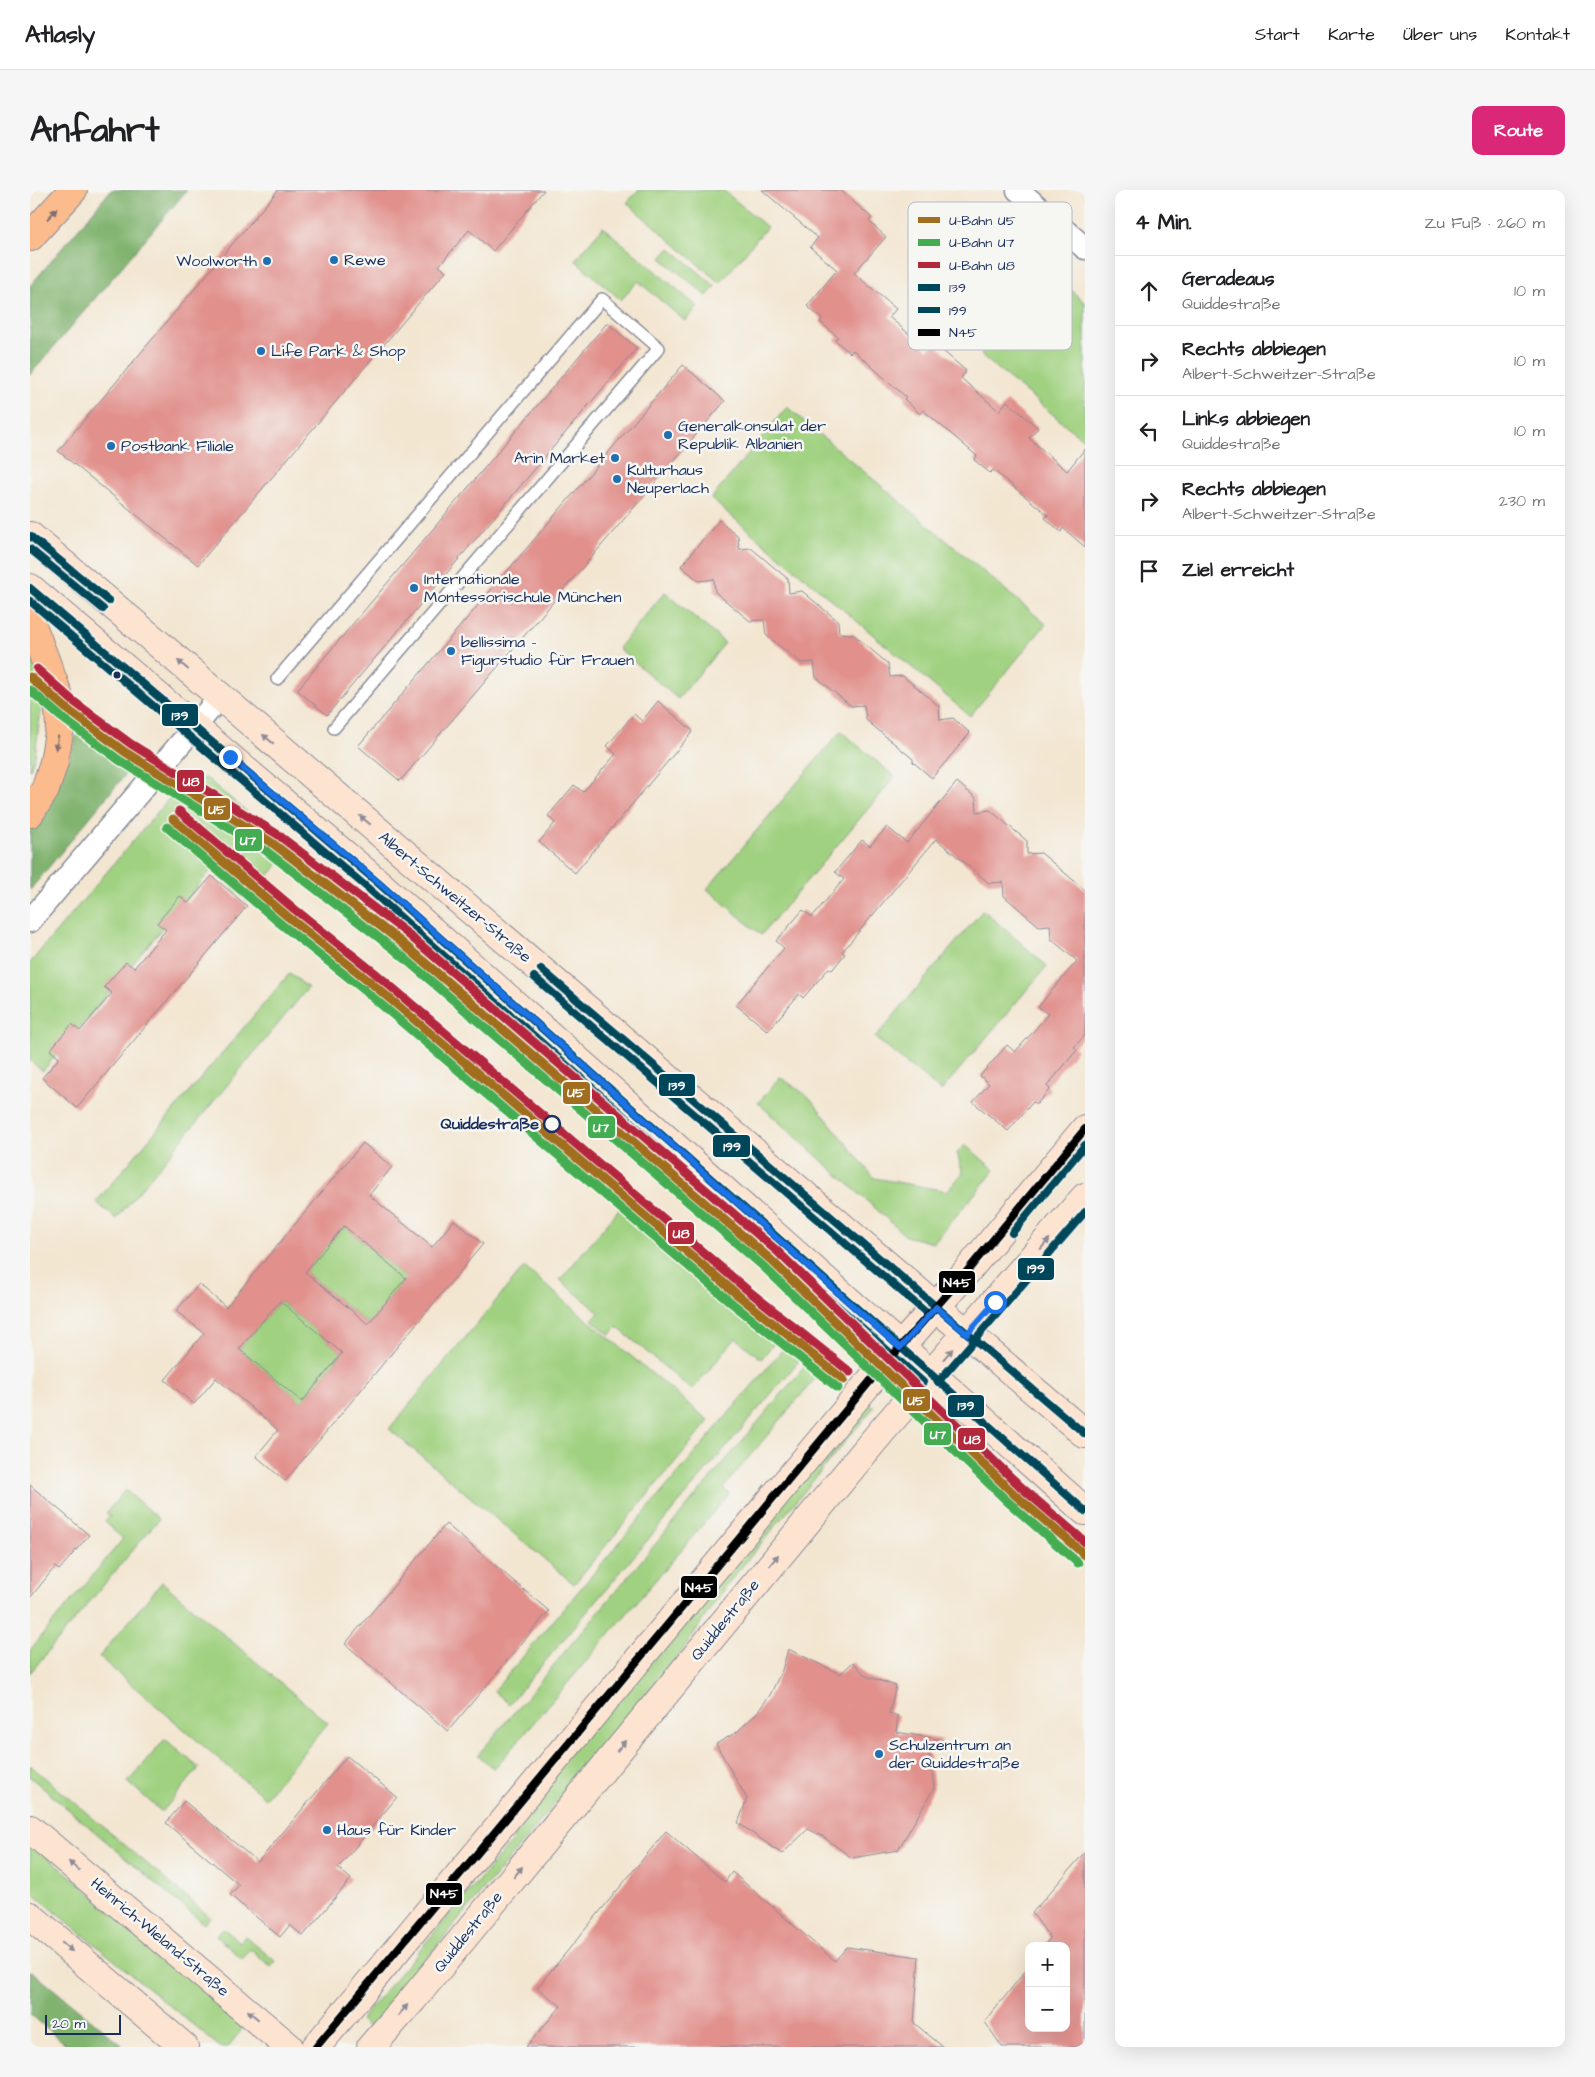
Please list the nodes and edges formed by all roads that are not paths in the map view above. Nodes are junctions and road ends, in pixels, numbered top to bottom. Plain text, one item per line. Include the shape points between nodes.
1 (73, 190) edge
2 (1018, 190) edge
3 (1032, 202) edge
4 (1072, 237) edge
5 (30, 238) edge
6 (1085, 248) edge
7 (30, 536) edge
8 (30, 588) edge
9 (30, 620) edge
10 (277, 679) dead end
11 (220, 697) junction
12 (194, 727) junction
13 (334, 728) dead end
14 (30, 814) edge
15 (30, 921) edge
16 (1085, 1129) edge
17 (1085, 1197) edge
18 (936, 1307) junction
19 (967, 1334) junction
20 (900, 1348) junction
21 (930, 1374) junction
22 (1085, 1434) edge
23 (1085, 1511) edge
24 (30, 1829) edge
25 (30, 1916) edge
26 (184, 2047) edge
27 (290, 2047) edge
28 (316, 2047) edge
29 (371, 2047) edge

5 -> 1 highway
2 - 3 street
4 - 6 street
11 -> 7 main road, Albert-Schweitzer-Straße
8 - 12 main road
9 -> 14 highway via 58,694 60,727 54,762 44,790
10 - 13 lane via 602,299 659,348
11 - 12 street
18 -> 11 main road, Albert-Schweitzer-Straße
12 - 15 street
12 - 20 main road via 378,882
16 - 18 main road
19 -> 17 main road, Quiddestraße
18 - 19 main road, Albert-Schweitzer-Straße
18 - 20 main road
21 -> 19 main road, Quiddestraße
19 - 22 main road, Albert-Schweitzer-Straße
20 - 21 main road
20 - 28 main road
21 - 23 main road
29 -> 21 main road, Quiddestraße
27 -> 24 main road, Heinrich-Wieland-Straße
25 -> 26 main road

